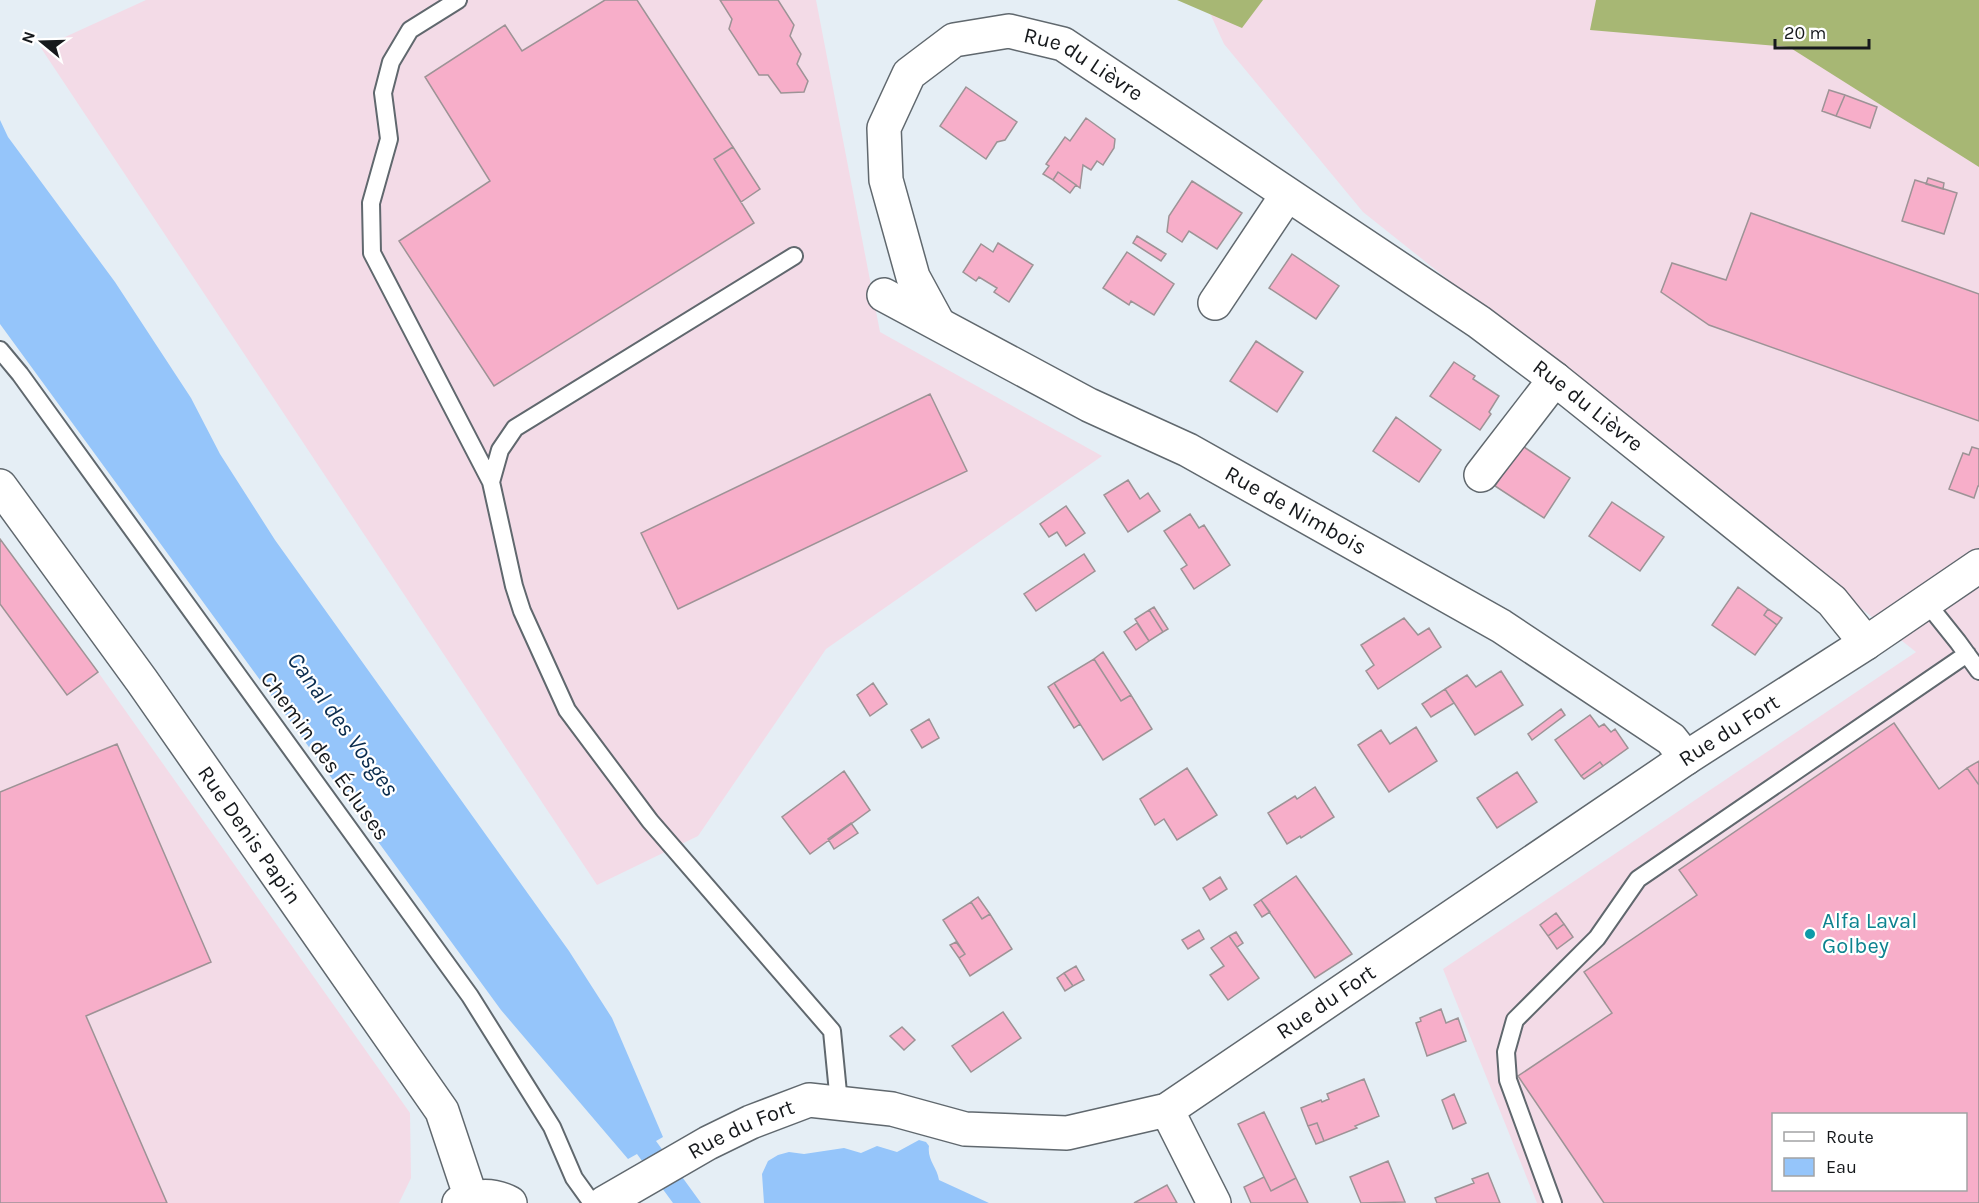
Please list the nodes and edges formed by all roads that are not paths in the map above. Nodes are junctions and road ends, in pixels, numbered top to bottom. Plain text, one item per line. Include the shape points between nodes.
1 (458, 0) edge
2 (1287, 195) junction
3 (794, 256) dead end
4 (884, 295) dead end
5 (1215, 303) dead end
6 (938, 323) junction
7 (0, 350) edge
8 (1555, 379) junction
9 (1481, 475) dead end
10 (491, 483) junction
11 (0, 486) edge
12 (1979, 566) edge
13 (1926, 602) junction
14 (1866, 643) junction
15 (1967, 654) junction
16 (1979, 671) edge
17 (1686, 758) junction
18 (839, 1103) junction
19 (1167, 1110) junction
20 (465, 1200) edge
21 (604, 1201) edge
22 (510, 1203) edge
23 (1214, 1203) edge
24 (1553, 1203) edge

1 - 10 lane via 410,30 391,62 383,93 389,139 371,203 372,253
2 - 5 street
2 - 6 street, Rue du Lièvre via 1063,44 1009,31 954,40 909,74 884,128 886,180 914,276
2 - 8 street, Rue du Lièvre via 1479,322
3 - 10 lane via 515,428 500,450
4 - 6 street, Rue de Nimbois
6 - 17 street, Rue de Nimbois via 1089,405 1188,450 1501,626 1671,739
7 - 21 lane, Chemin des Écluses via 470,996 552,1127 574,1178
8 - 9 street
8 - 14 street, Rue du Lièvre via 1832,601
10 - 18 lane via 522,610 567,710 650,821 832,1030
11 - 20 street, Rue Denis Papin via 442,1111
12 - 13 street, Rue du Fort
13 - 14 street, Rue du Fort
13 - 15 lane
14 - 17 street, Rue du Fort
15 - 16 lane
15 - 24 lane via 1638,879 1597,938 1515,1020 1506,1052 1508,1080
17 - 19 street, Rue du Fort
18 - 19 street, Rue du Fort via 892,1109 964,1129 1067,1134
18 - 21 street, Rue du Fort via 809,1100 751,1122
19 - 23 street
20 - 22 street via 487,1196

